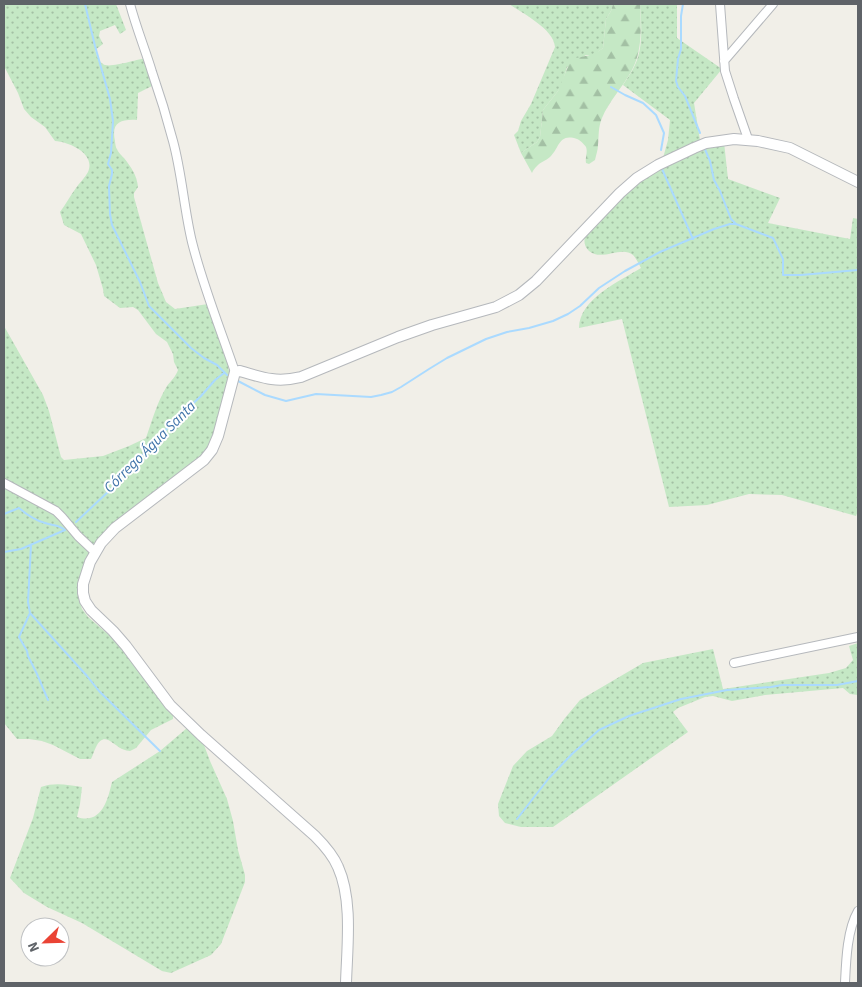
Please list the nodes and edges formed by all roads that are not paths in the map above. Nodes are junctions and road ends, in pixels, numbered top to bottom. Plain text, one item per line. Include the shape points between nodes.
1 (130, 4) edge
2 (720, 4) edge
3 (773, 4) edge
4 (724, 61) junction
5 (748, 139) junction
6 (858, 182) edge
7 (235, 372) junction
8 (4, 483) edge
9 (95, 552) junction
10 (858, 637) edge
11 (734, 663) dead end
12 (857, 913) edge
13 (858, 924) edge
14 (346, 983) edge
15 (845, 983) edge

1 - 7 street via 174,143 186,214 200,268
2 - 4 street
3 - 4 street
4 - 5 street
5 - 6 street via 790,148
5 - 7 street via 706,143 637,178 536,281 504,303 398,337 301,377 272,380
7 - 9 street via 218,436 208,455 115,528
8 - 9 street via 62,516
9 - 14 street via 83,584 84,597 91,610 126,646 170,705 315,836 334,860 345,888
10 - 11 street
12 - 13 street
12 - 15 street via 848,946

